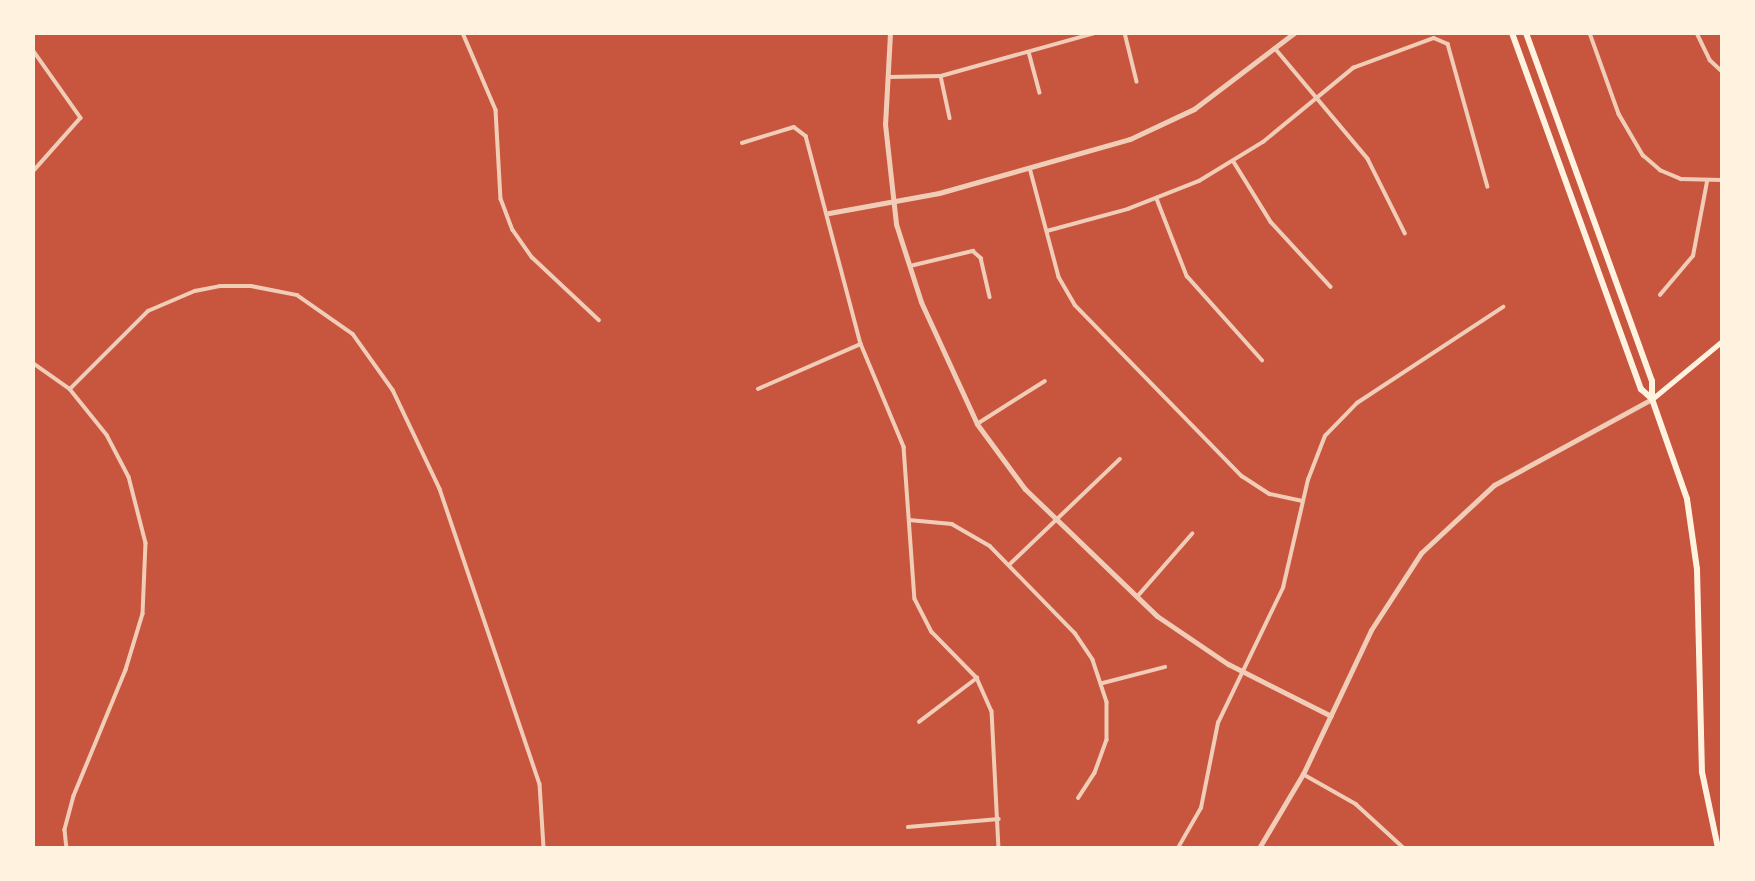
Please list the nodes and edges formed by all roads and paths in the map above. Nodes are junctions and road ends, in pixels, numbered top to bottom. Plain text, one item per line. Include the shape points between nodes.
1 (395, 33) edge
2 (424, 33) edge
3 (463, 33) edge
4 (890, 33) edge
5 (1095, 33) edge
6 (1125, 33) edge
7 (1294, 33) edge
8 (1513, 33) edge
9 (1526, 33) edge
10 (1590, 33) edge
11 (1697, 33) edge
12 (1275, 48) junction
13 (33, 50) edge
14 (1029, 52) junction
15 (1722, 71) edge
16 (942, 76) junction
17 (886, 77) junction
18 (1137, 82) dead end
19 (1040, 93) dead end
20 (1318, 97) junction
21 (950, 117) dead end
22 (742, 143) dead end
23 (1234, 163) junction
24 (1030, 168) junction
25 (33, 172) edge
26 (1722, 180) edge
27 (1707, 181) junction
28 (1488, 187) dead end
29 (1157, 199) junction
30 (892, 201) junction
31 (829, 213) junction
32 (1047, 231) junction
33 (1405, 233) dead end
34 (908, 267) junction
35 (1331, 287) dead end
36 (1660, 295) dead end
37 (990, 297) dead end
38 (1503, 307) dead end
39 (599, 320) dead end
40 (1722, 341) edge
41 (861, 344) junction
42 (1262, 360) dead end
43 (33, 363) edge
44 (1045, 381) dead end
45 (70, 389) junction
46 (758, 390) dead end
47 (1652, 399) junction
48 (977, 424) junction
49 (1120, 459) dead end
50 (1302, 501) junction
51 (909, 520) junction
52 (1055, 520) junction
53 (1192, 534) dead end
54 (1009, 565) junction
55 (1135, 598) junction
56 (1165, 667) dead end
57 (1243, 671) junction
58 (977, 678) junction
59 (1103, 683) junction
60 (1331, 716) junction
61 (919, 722) dead end
62 (1303, 774) junction
63 (1079, 798) dead end
64 (999, 819) junction
65 (908, 827) dead end
66 (67, 848) edge
67 (544, 848) edge
68 (999, 848) edge
69 (1178, 848) edge
70 (1259, 848) edge
71 (1404, 848) edge
72 (1718, 848) edge

1 - 2 street
3 - 39 street via 496,110 502,199 513,230 532,257
4 - 17 street
5 - 14 street
6 - 18 street
7 - 12 street
8 - 47 main road via 1641,389
9 - 47 main road via 1652,381
10 - 27 street via 1619,114 1643,155 1660,170 1681,179
11 - 15 street via 1710,60
12 - 20 street
12 - 24 street via 1217,93 1165,124
13 - 25 street via 81,118
14 - 16 street
14 - 19 street
16 - 17 street
16 - 21 street
17 - 30 street
20 - 23 street
20 - 28 street via 1361,63 1443,39
20 - 33 street via 1368,159
22 - 31 street via 794,127 802,131
23 - 29 street
23 - 35 street via 1271,222
24 - 30 street
24 - 32 street
26 - 27 street
27 - 36 street via 1693,256
29 - 32 street
29 - 42 street via 1187,276
30 - 31 street
30 - 34 street
31 - 41 street
32 - 50 street via 1059,277 1075,305 1242,476 1270,494
34 - 37 street via 972,251 981,258
34 - 48 street via 945,361
38 - 50 street via 1339,418 1314,457
40 - 47 main road
41 - 46 street
41 - 51 street via 904,447
43 - 45 street
44 - 48 street
45 - 66 street via 107,435 130,477 143,522 147,568 135,643 74,796 65,830
45 - 67 street via 148,311 220,286 251,286 297,295 353,334 393,390 440,489 540,784
47 - 60 street via 1506,478 1453,519 1421,553 1371,629
47 - 72 main road via 1687,499 1694,537 1702,772
48 - 52 street via 1005,465
49 - 52 street
50 - 57 street via 1283,588
51 - 54 street via 952,524 973,533
51 - 58 street via 912,585 921,615
52 - 54 street
52 - 55 street
53 - 55 street
54 - 59 street via 1074,633
55 - 57 street
56 - 59 street
57 - 60 street
57 - 69 street via 1213,737 1201,808
58 - 61 street
58 - 64 street via 995,724
59 - 63 street via 1107,740
60 - 62 street
62 - 70 street
62 - 71 street via 1348,798
64 - 65 street
64 - 68 street

